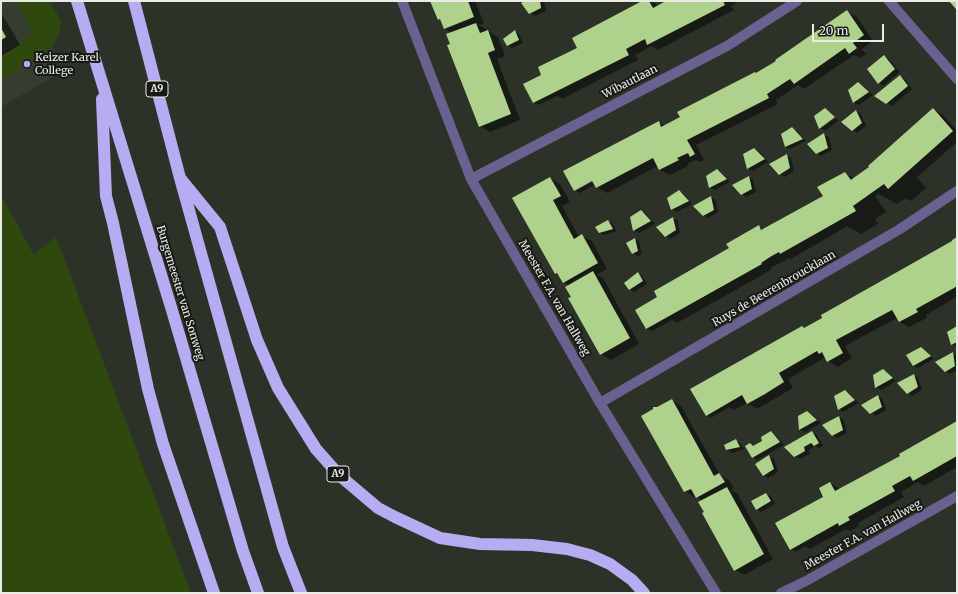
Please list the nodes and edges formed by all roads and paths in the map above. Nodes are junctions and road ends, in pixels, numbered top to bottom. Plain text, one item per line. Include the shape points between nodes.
1 (77, 1) edge
2 (134, 1) edge
3 (402, 1) edge
4 (797, 1) edge
5 (889, 1) edge
6 (957, 79) edge
7 (102, 82) junction
8 (180, 178) junction
9 (471, 179) junction
10 (957, 191) edge
11 (600, 403) junction
12 (957, 496) edge
13 (214, 593) edge
14 (258, 593) edge
15 (301, 593) edge
16 (644, 593) edge
17 (716, 593) edge
18 (781, 593) edge

1 - 7 highway, Burgemeester van Sonweg
2 - 8 highway, A9
3 - 9 street, Meester F.A. van Hallweg
4 - 9 street, Wibautlaan via 727,46
5 - 6 street
7 - 13 highway via 106,196 136,336 164,444
7 - 14 highway, Burgemeester van Sonweg via 243,551
8 - 15 highway, A9 via 283,547
8 - 16 highway, A9 via 220,227 257,340 278,388 316,449 339,475 378,508 440,538 480,544 566,549 590,555 610,564 632,580
9 - 11 street, Meester F.A. van Hallweg
10 - 11 street, Ruys de Beerenbroucklaan via 900,229
11 - 17 street, Meester F.A. van Hallweg
12 - 18 street, Meester F.A. van Hallweg

